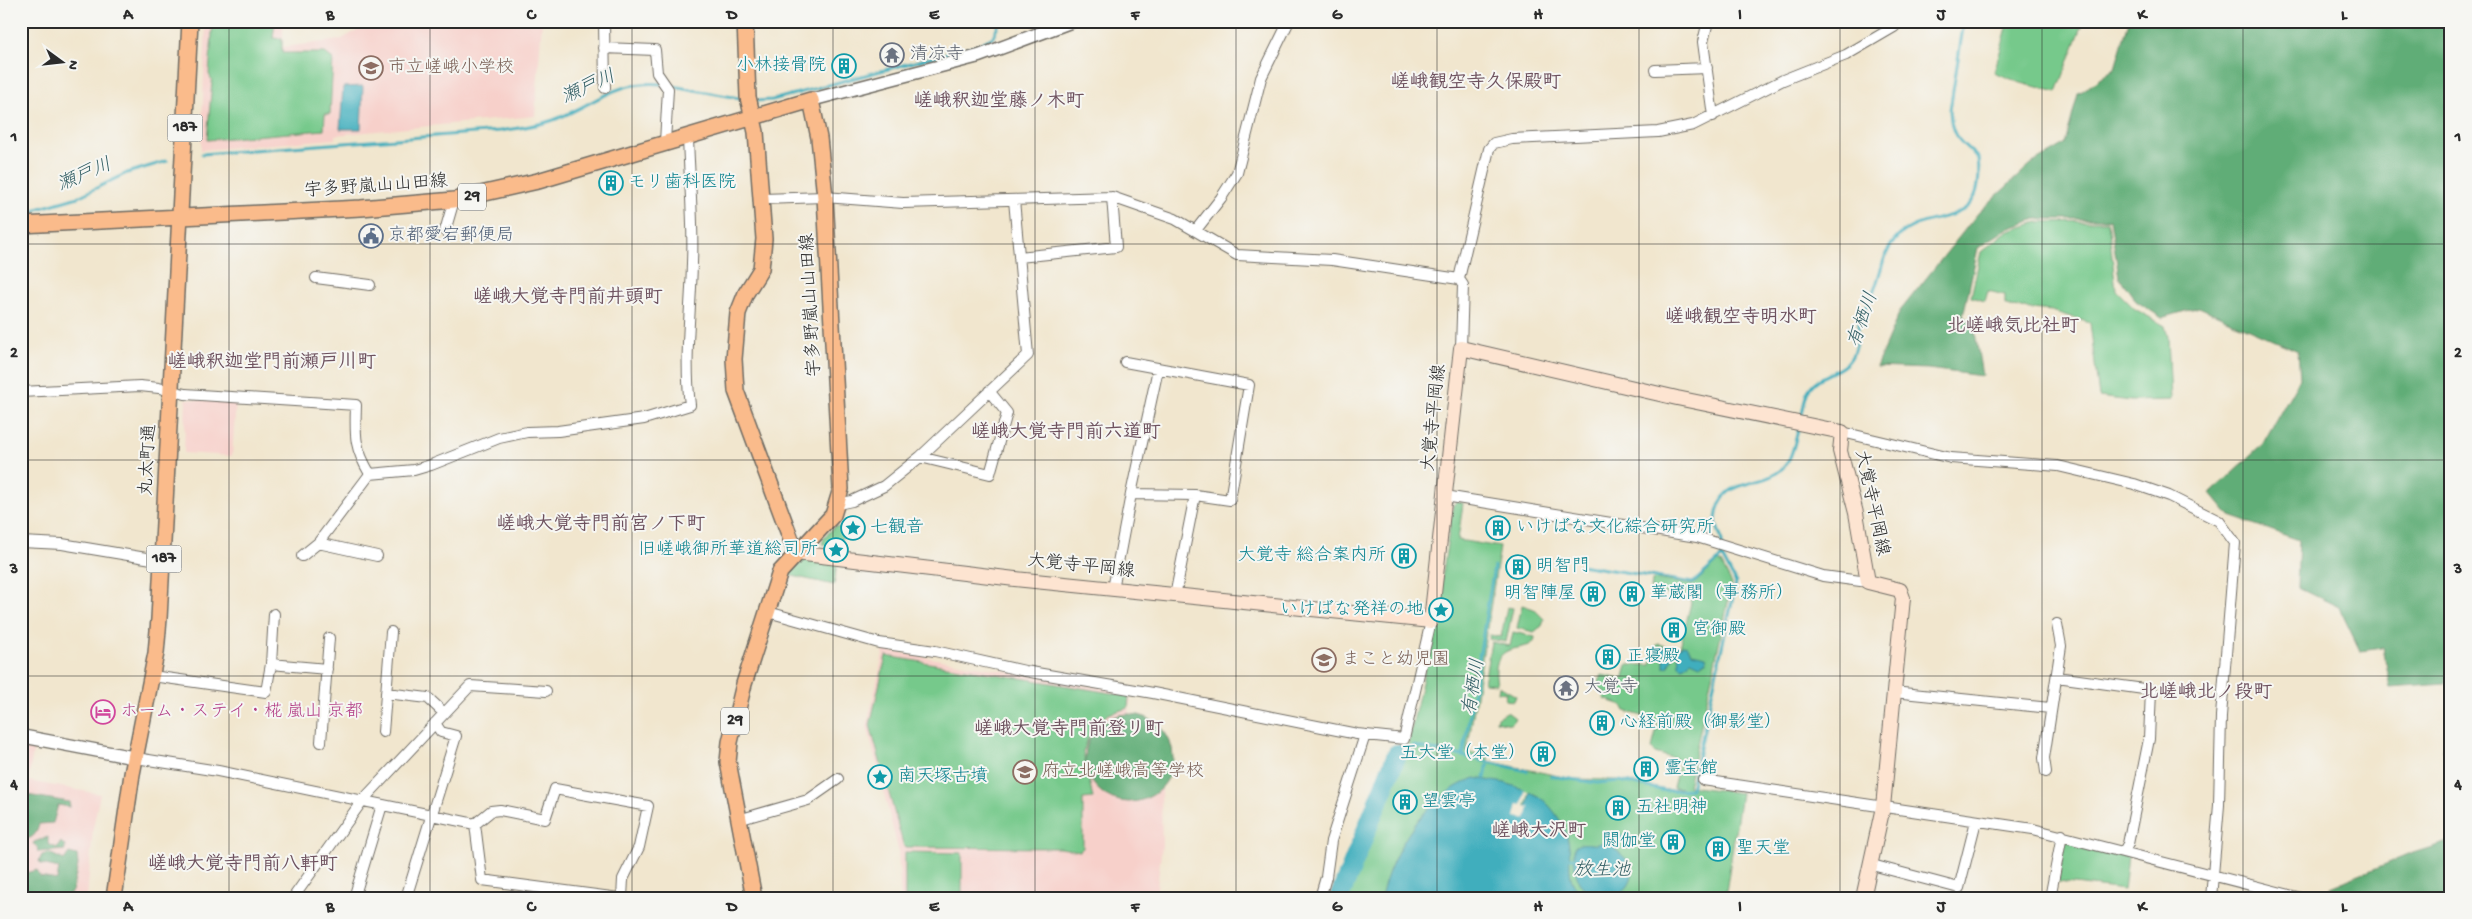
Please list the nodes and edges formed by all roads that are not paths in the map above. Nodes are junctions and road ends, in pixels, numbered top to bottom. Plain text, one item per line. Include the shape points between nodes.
1 (190, 21) edge
2 (604, 21) edge
3 (746, 21) edge
4 (1073, 21) edge
5 (1289, 21) edge
6 (1708, 21) edge
7 (1900, 21) edge
8 (604, 48) junction
9 (1707, 68) junction
10 (1656, 70) dead end
11 (605, 88) dead end
12 (811, 100) junction
13 (750, 106) junction
14 (1713, 116) junction
15 (688, 136) junction
16 (665, 142) junction
17 (825, 197) junction
18 (1112, 197) junction
19 (762, 199) junction
20 (454, 200) junction
21 (1014, 200) junction
22 (181, 217) junction
23 (21, 225) edge
24 (1196, 230) junction
25 (445, 231) dead end
26 (1019, 257) junction
27 (316, 278) dead end
28 (1459, 279) junction
29 (370, 285) dead end
30 (1461, 348) junction
31 (1125, 362) dead end
32 (1158, 369) junction
33 (989, 391) junction
34 (21, 392) edge
35 (172, 392) junction
36 (1842, 432) junction
37 (920, 457) junction
38 (370, 474) junction
39 (1131, 494) junction
40 (1195, 495) junction
41 (1446, 496) junction
42 (838, 504) junction
43 (21, 542) edge
44 (318, 543) junction
45 (796, 553) junction
46 (302, 556) dead end
47 (377, 556) dead end
48 (164, 561) junction
49 (1868, 582) junction
50 (1114, 589) junction
51 (1175, 596) junction
52 (768, 612) junction
53 (274, 614) dead end
54 (1430, 621) junction
55 (2057, 624) dead end
56 (391, 632) dead end
57 (329, 638) dead end
58 (271, 664) junction
59 (327, 668) junction
60 (152, 676) junction
61 (2057, 677) junction
62 (546, 691) dead end
63 (1893, 692) junction
64 (386, 693) junction
65 (2050, 708) junction
66 (444, 713) junction
67 (435, 723) junction
68 (383, 732) dead end
69 (1365, 734) junction
70 (21, 736) edge
71 (321, 742) dead end
72 (136, 758) junction
73 (2046, 772) dead end
74 (838, 779) dead end
75 (1703, 780) dead end
76 (362, 800) junction
77 (382, 805) junction
78 (1883, 807) junction
79 (432, 815) junction
80 (738, 820) junction
81 (1976, 821) junction
82 (475, 824) junction
83 (2062, 835) junction
84 (2124, 851) junction
85 (1872, 865) junction
86 (2213, 874) junction
87 (297, 897) edge
88 (114, 898) edge
89 (354, 898) edge
90 (406, 898) edge
91 (620, 898) edge
92 (754, 898) edge
93 (1320, 898) edge
94 (1863, 898) edge
95 (2050, 898) edge
96 (2211, 898) edge
97 (2302, 898) edge

1 - 22 main road, 丸太町通 / 187
2 - 8 street
3 - 13 main road
4 - 12 street via 979,56
5 - 24 street via 1261,78 1237,173
6 - 9 street via 1703,42
7 - 14 street via 1846,55 1783,80
8 - 11 street
8 - 16 street via 656,50 657,73 668,89
9 - 10 street
9 - 14 street
12 - 13 main road, 宇多野嵐山山田線 / 29
12 - 17 main road, 宇多野嵐山山田線 / 29
13 - 15 main road, 宇多野嵐山山田線 / 29
13 - 19 main road
14 - 28 street via 1693,125 1658,132 1494,143 1489,149
15 - 16 main road, 宇多野嵐山山田線 / 29
15 - 38 street via 692,262 687,342 690,405 644,419 499,438 414,470
16 - 20 main road, 宇多野嵐山山田線 / 29 via 538,181
17 - 19 street
17 - 21 street via 903,203
17 - 42 main road, 宇多野嵐山山田線 / 29 via 841,474
18 - 21 street
18 - 24 street via 1175,219
18 - 26 street via 1116,247
19 - 45 main road via 764,239 761,269 738,313 734,359 736,391
20 - 22 main road, 宇多野嵐山山田線 / 29
20 - 25 street
21 - 26 street
22 - 23 main road, 宇多野嵐山山田線 / 29
22 - 35 main road, 丸太町通 / 187
24 - 28 street via 1237,255 1332,260
26 - 33 street via 1028,354
27 - 29 street
28 - 30 street via 1463,285
30 - 36 main road, 大覚寺平岡線
30 - 41 main road, 大覚寺平岡線
31 - 32 street
32 - 39 street
32 - 40 street via 1249,385 1230,500
33 - 37 street
33 - 37 street via 1007,413 990,474
34 - 35 street via 140,386
35 - 38 street via 356,405 358,454
35 - 48 main road, 丸太町通 / 187
36 - 49 main road, 大覚寺平岡線 via 1840,450 1856,513
36 - 86 street via 1951,458 2058,466 2170,496 2219,521 2235,543
37 - 42 street via 884,486
38 - 44 street
39 - 40 street
39 - 50 street
40 - 51 street
41 - 49 street via 1697,536 1823,576
41 - 54 main road, 大覚寺平岡線
42 - 45 main road, 宇多野嵐山山田線 / 29 via 825,524
43 - 48 street via 62,544
44 - 46 street
44 - 47 street
45 - 50 main road, 大覚寺平岡線
45 - 52 main road, 宇多野嵐山山田線 / 29 via 780,572
48 - 60 main road, 丸太町通 / 187
49 - 63 main road, 大覚寺平岡線 via 1900,590 1903,598
50 - 51 main road, 大覚寺平岡線
51 - 54 main road, 大覚寺平岡線
52 - 69 street via 880,643
52 - 80 main road, 宇多野嵐山山田線 / 29 via 744,684 730,742 728,762
53 - 58 street
54 - 69 street via 1404,739
55 - 61 street via 2061,646
56 - 64 street
57 - 59 street
58 - 59 street
58 - 60 street via 266,692
59 - 71 street
60 - 72 main road, 丸太町通 / 187
61 - 65 street
61 - 84 street via 2151,690 2149,739 2130,836
62 - 66 street via 470,686
63 - 65 street
63 - 78 main road, 大覚寺平岡線
64 - 66 street via 428,698
64 - 68 street
65 - 73 street via 2044,758
66 - 67 street
67 - 76 street
67 - 79 street via 441,732 456,736
69 - 93 street via 1331,841
70 - 72 street
72 - 76 street
72 - 88 main road, 丸太町通 / 187
74 - 80 street via 808,800
75 - 78 street
76 - 77 street
76 - 87 street
77 - 79 street
77 - 89 street
78 - 81 street
78 - 85 main road, 大覚寺平岡線
79 - 82 street
79 - 90 street
80 - 92 main road, 宇多野嵐山山田線 / 29
81 - 83 street
81 - 85 street via 1959,888
82 - 91 street via 482,880
82 - 91 street via 492,811 500,810 545,819 555,789 648,806 639,847 624,878
83 - 84 street
83 - 95 street
84 - 86 street
85 - 94 main road, 大覚寺平岡線
86 - 96 street
86 - 97 street

